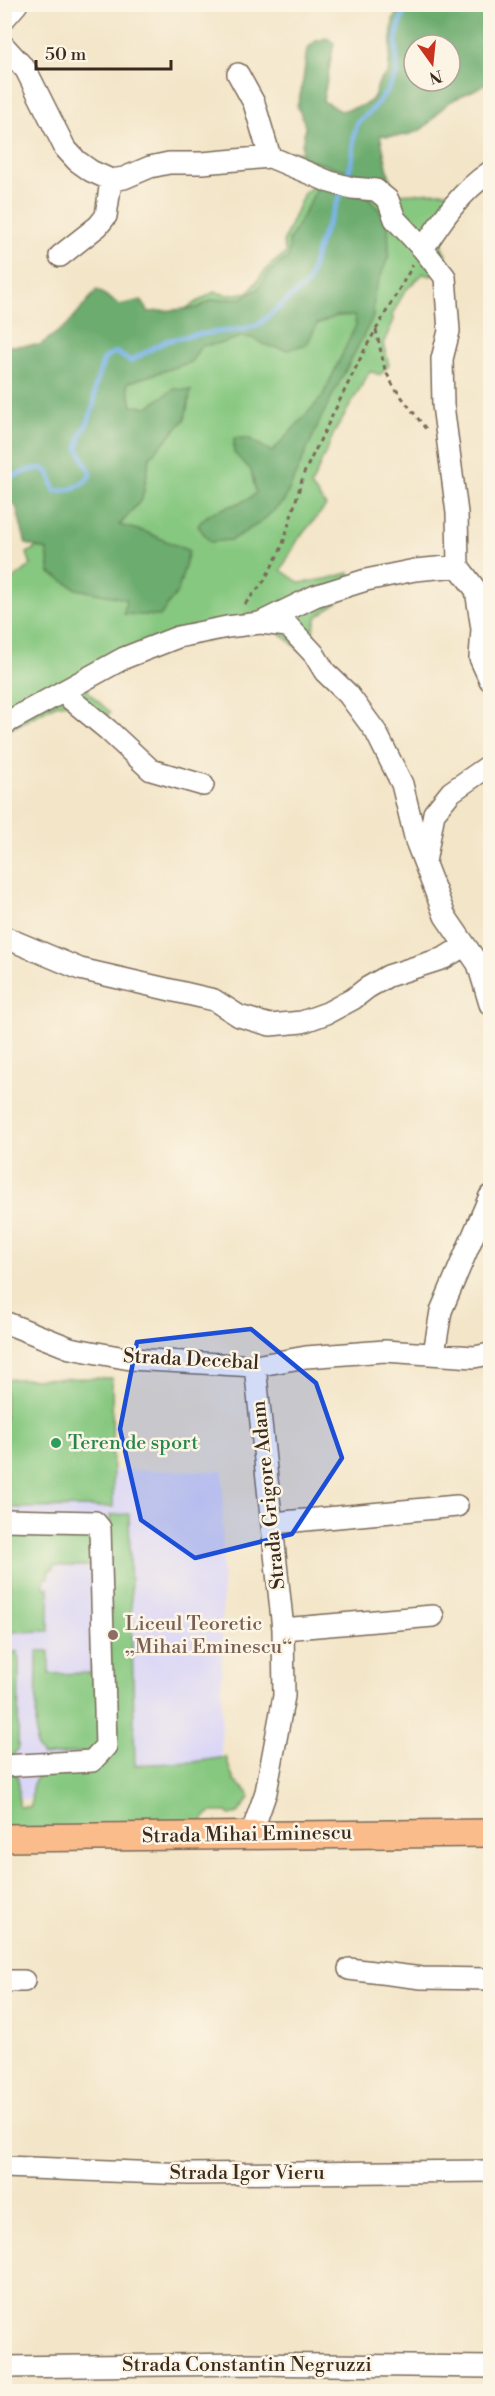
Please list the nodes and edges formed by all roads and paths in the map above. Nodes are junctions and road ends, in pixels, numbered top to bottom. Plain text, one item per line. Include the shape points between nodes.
1 (17, 4) edge
2 (4, 20) edge
3 (4, 46) edge
4 (238, 74) dead end
5 (270, 156) junction
6 (490, 172) edge
7 (111, 180) junction
8 (423, 249) junction
9 (60, 256) dead end
10 (376, 329) junction
11 (430, 434) dead end
12 (458, 566) junction
13 (260, 623) junction
14 (227, 627) junction
15 (490, 680) edge
16 (62, 692) junction
17 (4, 724) edge
18 (490, 765) edge
19 (203, 785) dead end
20 (425, 863) junction
21 (4, 937) edge
22 (464, 946) junction
23 (490, 1004) edge
24 (490, 1196) edge
25 (4, 1322) edge
26 (434, 1353) junction
27 (490, 1354) edge
28 (255, 1366) junction
29 (457, 1506) dead end
30 (4, 1520) edge
31 (273, 1523) junction
32 (433, 1616) dead end
33 (283, 1629) junction
34 (4, 1766) edge
35 (490, 1833) edge
36 (251, 1835) junction
37 (4, 1838) edge
38 (349, 1969) dead end
39 (490, 1979) edge
40 (4, 2167) edge
41 (490, 2171) edge
42 (4, 2367) edge
43 (490, 2367) edge

1 - 2 street
3 - 7 street via 26,70 64,148 91,171
4 - 5 street via 254,104
5 - 7 street via 168,163
5 - 8 street via 330,182 376,190 388,200 395,219
6 - 8 street via 445,215
7 - 9 street via 106,216
8 - 10 path
8 - 12 street via 446,277 449,331 442,359 443,405 457,513
10 - 11 path via 385,370
10 - 14 path via 304,473 282,547 264,581
12 - 13 street via 366,580 315,596
12 - 15 street via 476,590 482,629 480,658
13 - 14 street
13 - 20 street via 288,626 376,732 402,784
14 - 16 street via 178,637 124,658
16 - 17 street
16 - 19 street via 151,770
18 - 20 street via 451,792 434,813
20 - 22 street via 445,916
21 - 22 street via 80,969 214,1000 239,1016 270,1024 302,1022 327,1013 388,976 444,958
22 - 23 street via 478,964
24 - 26 street via 441,1311
25 - 28 street, Strada Decebal via 70,1348 130,1359
26 - 27 street, Strada Decebal via 474,1357
26 - 28 street, Strada Decebal via 386,1351 306,1357
28 - 31 street, Strada Grigore Adam
29 - 31 street
30 - 34 street via 95,1522 100,1528 106,1746 92,1761
31 - 33 street, Strada Grigore Adam
32 - 33 street
33 - 36 street, Strada Grigore Adam via 284,1696 266,1792
35 - 36 main road, Strada Mihai Eminescu
36 - 37 main road, Strada Mihai Eminescu
38 - 39 street via 422,1978
40 - 41 street, Strada Igor Vieru via 189,2174
42 - 43 street, Strada Constantin Negruzzi

